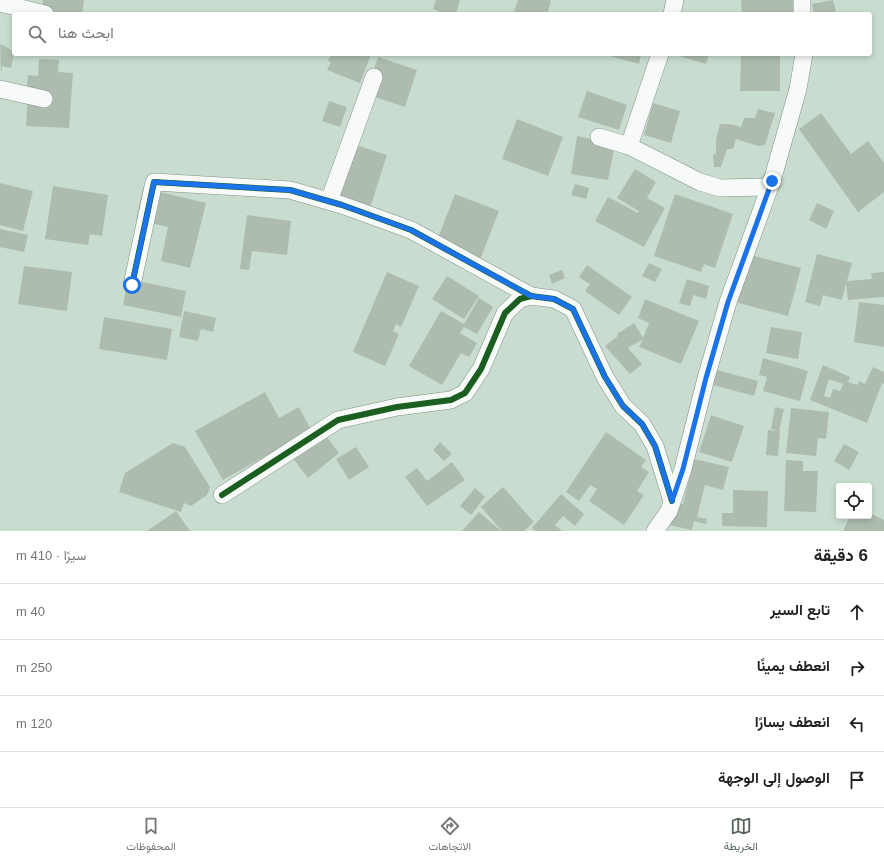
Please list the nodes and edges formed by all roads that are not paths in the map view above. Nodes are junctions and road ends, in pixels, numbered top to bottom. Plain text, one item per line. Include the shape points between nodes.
1 (675, 0) edge
2 (802, 0) edge
3 (0, 3) edge
4 (37, 12) edge
5 (672, 12) edge
6 (802, 12) edge
7 (659, 56) edge
8 (804, 56) edge
9 (374, 77) dead end
10 (0, 89) edge
11 (44, 99) dead end
12 (599, 137) dead end
13 (629, 146) junction
14 (769, 187) junction
15 (329, 201) junction
16 (132, 285) dead end
17 (531, 296) junction
18 (222, 495) dead end
19 (672, 501) junction
20 (655, 531) edge

1 - 5 street
2 - 6 street
3 - 4 street
7 - 13 street
8 - 14 street via 798,89
9 - 15 street
10 - 11 street
12 - 13 street
13 - 14 street via 700,182 720,188
14 - 19 street via 728,302
15 - 16 street via 290,190 154,182
15 - 17 street via 411,230
17 - 18 street via 520,299 504,313 481,369 465,393 450,400 397,407 338,420
17 - 19 street via 554,299 573,309 605,377 623,406 642,424 655,446
19 - 20 street via 669,511

